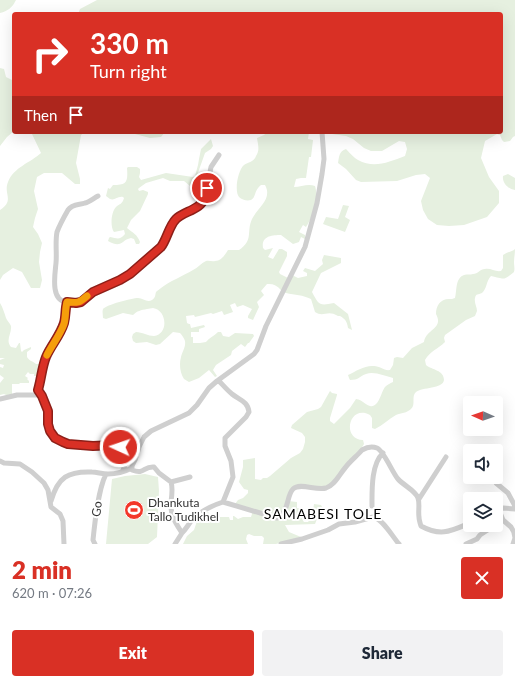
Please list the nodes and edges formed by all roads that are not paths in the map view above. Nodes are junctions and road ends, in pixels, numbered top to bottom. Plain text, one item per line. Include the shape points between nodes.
1 (322, 134) edge
2 (219, 154) dead end
3 (98, 196) dead end
4 (67, 302) junction
5 (219, 381) junction
6 (38, 390) junction
7 (0, 399) edge
8 (383, 453) junction
9 (446, 457) dead end
10 (0, 461) edge
11 (132, 467) junction
12 (122, 472) junction
13 (106, 474) junction
14 (190, 477) dead end
15 (171, 482) junction
16 (497, 484) edge
17 (419, 499) junction
18 (223, 502) junction
19 (50, 504) junction
20 (372, 506) dead end
21 (515, 508) edge
22 (503, 509) edge
23 (503, 520) edge
24 (463, 526) edge
25 (485, 532) edge
26 (182, 533) junction
27 (515, 533) edge
28 (64, 544) edge
29 (95, 544) edge
30 (175, 544) edge
31 (281, 544) edge
32 (398, 544) edge
33 (466, 544) edge
34 (513, 544) edge

1 - 5 street via 322,174 305,247 257,350
2 - 4 street via 211,167 205,198 198,206 176,219 161,247 120,280 93,292 81,302
3 - 4 street via 69,208 57,233 54,283 59,299
4 - 6 street via 64,324 46,358
5 - 11 street via 189,412 144,437
5 - 18 street via 233,395 246,403 250,412 225,438 233,477
6 - 7 street via 37,395 17,395
6 - 12 street via 48,411 48,424 55,438 68,444 120,447 126,456
8 - 17 street via 398,479
8 - 18 street via 377,448 366,448 327,488 294,488 283,514 277,518
8 - 20 street via 373,475
9 - 17 street
10 - 19 street via 20,464 32,472 48,490
11 - 12 street
11 - 15 street via 132,470 138,473 154,467
12 - 13 street
13 - 19 street via 80,472 63,478 56,487
13 - 29 street, Go via 100,493 93,540
14 - 15 street
15 - 26 street via 173,520
16 - 21 street via 508,493
17 - 24 street via 421,526 431,531 444,532
18 - 26 street via 200,513
19 - 28 street via 63,521
21 - 22 street
23 - 27 street
25 - 33 street
26 - 30 street
27 - 34 street
31 - 32 street via 302,539 340,524 375,517

